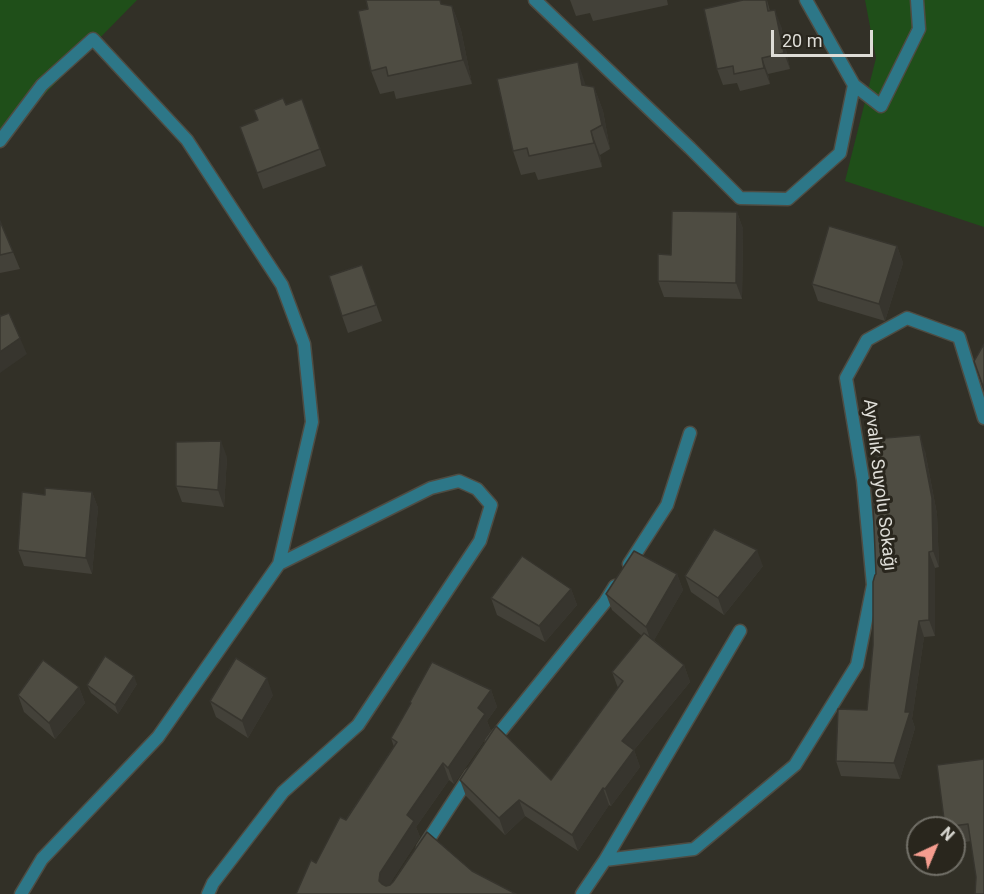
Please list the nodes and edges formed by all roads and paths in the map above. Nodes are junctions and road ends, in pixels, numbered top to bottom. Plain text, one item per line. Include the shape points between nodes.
1 (535, 0) edge
2 (806, 0) edge
3 (917, 0) edge
4 (854, 85) junction
5 (0, 141) edge
6 (984, 418) edge
7 (690, 433) dead end
8 (279, 564) junction
9 (740, 631) dead end
10 (419, 854) edge
11 (605, 860) junction
12 (21, 894) edge
13 (208, 894) edge
14 (582, 894) edge

1 - 4 street via 740,198 788,199 840,153
2 - 4 street
3 - 4 street via 919,29 881,106
5 - 8 street via 42,85 93,39 187,140 282,285 304,344 312,422
6 - 11 street, Ayvalık Suyolu Sokağı via 959,337 907,318 867,340 846,378 863,480 873,585 857,665 795,765 694,849
7 - 10 street via 667,506 605,602 489,745
8 - 12 street via 158,737 42,859
8 - 13 street via 431,488 459,481 477,489 491,505 480,541 358,725 283,792
9 - 11 street
11 - 14 street

